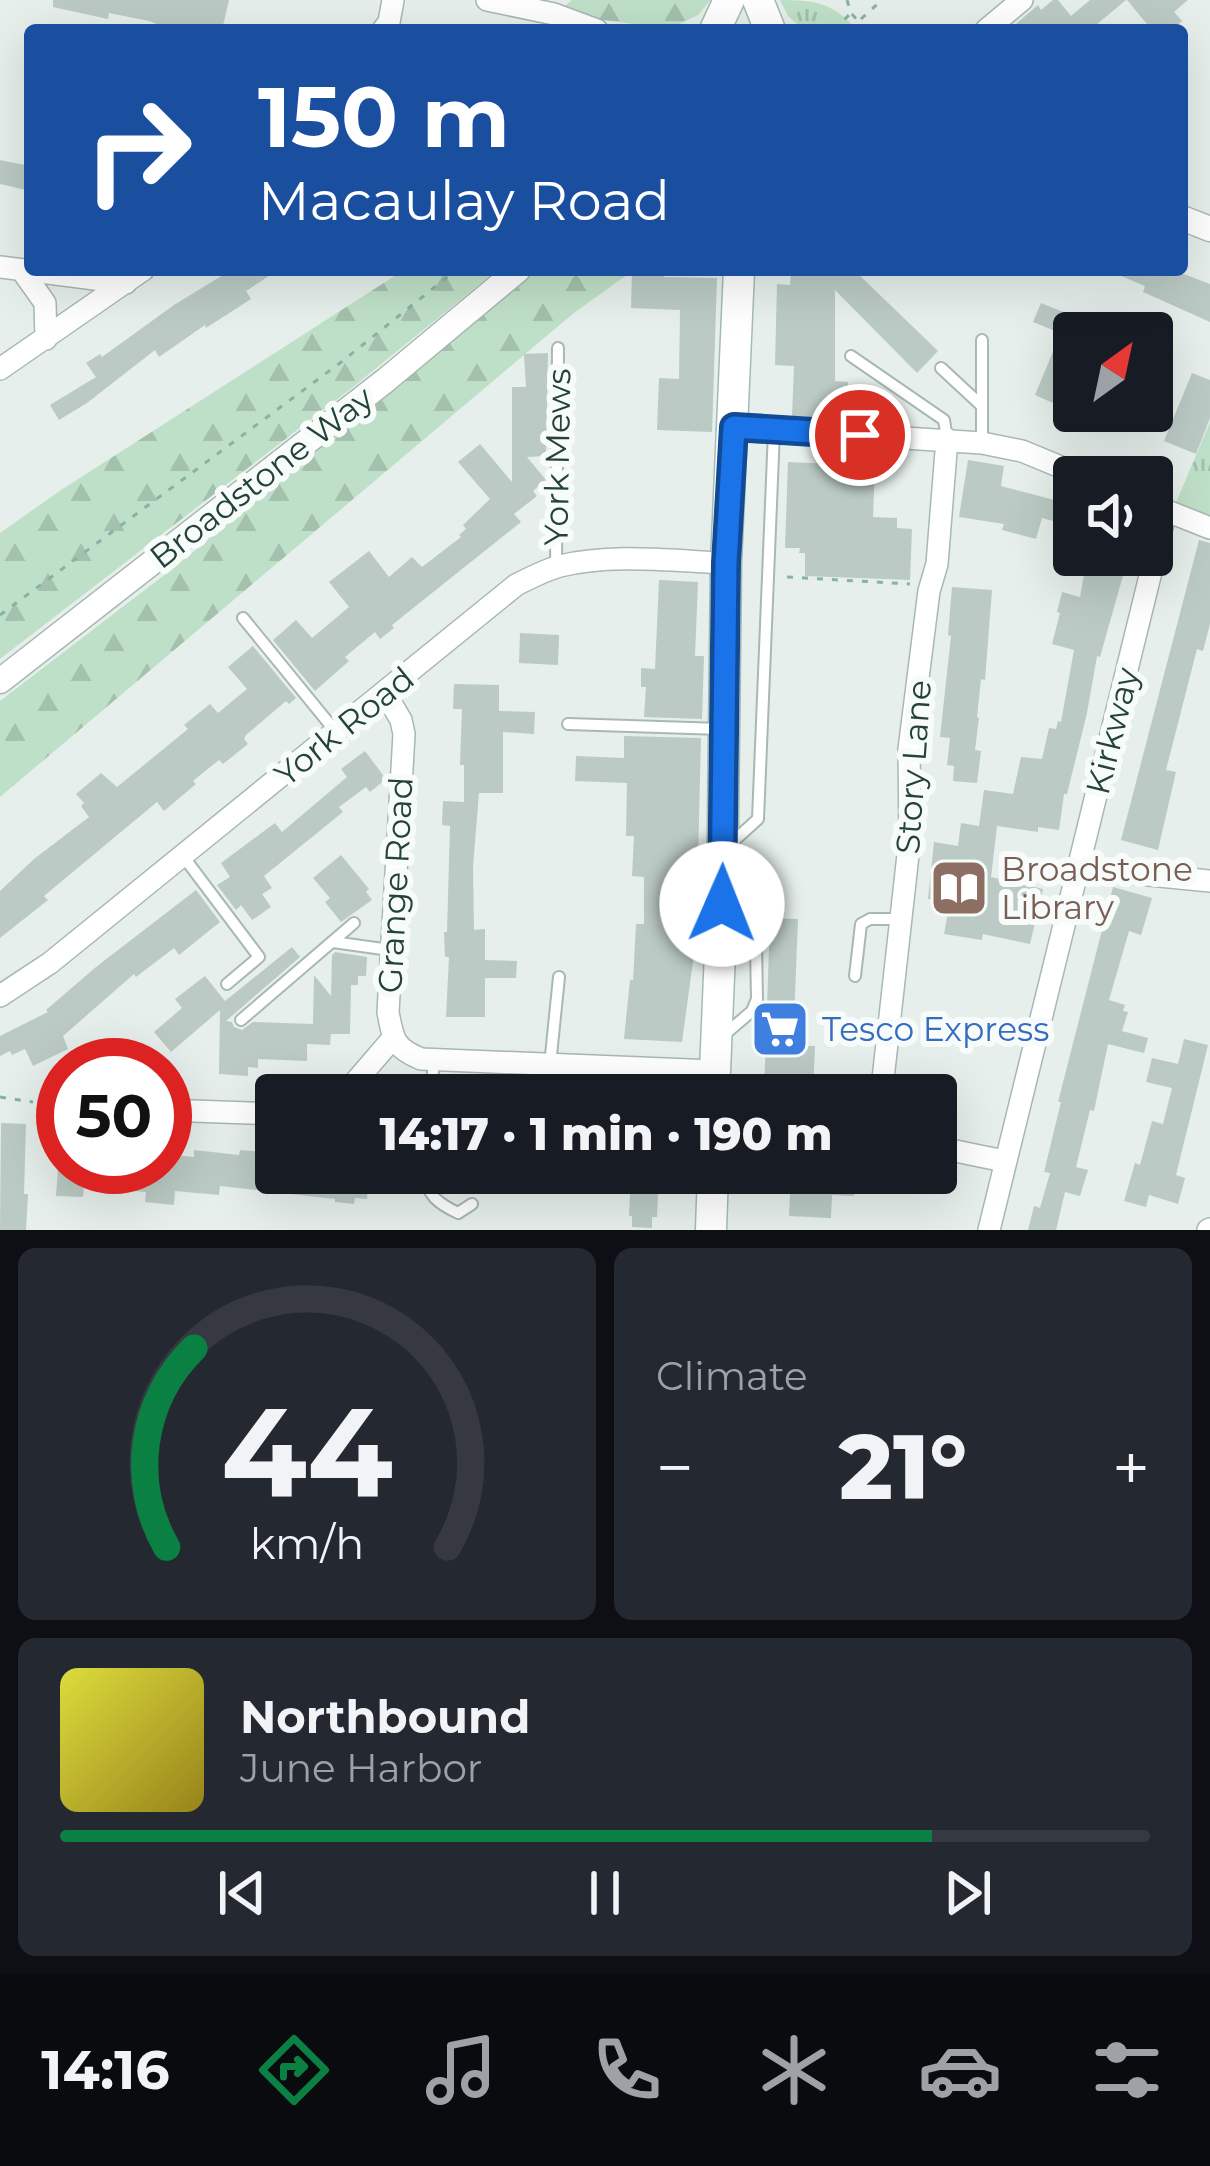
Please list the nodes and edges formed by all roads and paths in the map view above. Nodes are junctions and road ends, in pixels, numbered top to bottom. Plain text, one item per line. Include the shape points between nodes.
1 (487, 0) edge
2 (847, 0) edge
3 (883, 0) edge
4 (1022, 0) edge
5 (528, 4) edge
6 (851, 13) junction
7 (859, 21) junction
8 (581, 24) edge
9 (840, 24) edge
10 (861, 24) edge
11 (993, 24) edge
12 (11, 270) edge
13 (135, 276) edge
14 (449, 276) edge
15 (511, 276) edge
16 (740, 276) edge
17 (46, 338) junction
18 (982, 340) dead end
19 (558, 348) dead end
20 (851, 356) dead end
21 (941, 368) dead end
22 (0, 369) edge
23 (982, 406) junction
24 (734, 427) junction
25 (774, 431) junction
26 (947, 439) junction
27 (982, 443) junction
28 (1053, 464) edge
29 (1173, 513) edge
30 (1210, 528) edge
31 (726, 563) junction
32 (556, 567) junction
33 (768, 576) junction
34 (1144, 576) edge
35 (931, 585) junction
36 (0, 615) edge
37 (243, 618) dead end
38 (0, 681) edge
39 (386, 693) junction
40 (568, 724) dead end
41 (723, 729) junction
42 (336, 732) junction
43 (723, 851) junction
44 (183, 856) junction
45 (1078, 868) junction
46 (1210, 881) edge
47 (902, 920) junction
48 (355, 923) dead end
49 (333, 942) junction
50 (390, 950) junction
51 (855, 976) dead end
52 (559, 977) dead end
53 (227, 983) dead end
54 (0, 996) edge
55 (241, 1020) dead end
56 (393, 1038) junction
57 (434, 1060) junction
58 (550, 1065) junction
59 (715, 1068) edge
60 (362, 1074) edge
61 (433, 1074) edge
62 (884, 1074) edge
63 (0, 1097) edge
64 (36, 1102) edge
65 (192, 1111) edge
66 (255, 1113) edge
67 (957, 1151) edge
68 (1004, 1161) junction
69 (430, 1194) edge
70 (712, 1194) edge
71 (472, 1204) dead end
72 (712, 1230) edge
73 (989, 1230) edge

1 - 5 street
2 - 6 path
3 - 7 path
4 - 11 street
5 - 8 street
6 - 7 path
6 - 9 path
7 - 10 path
12 - 17 street via 45,303
13 - 17 street
14 - 36 path
15 - 38 street, Broadstone Way
16 - 24 main road
17 - 22 street
18 - 23 lane
19 - 32 lane, York Mews
20 - 26 lane via 944,421
21 - 23 lane
23 - 27 lane
24 - 25 street
24 - 31 main road
25 - 26 street
25 - 33 lane
26 - 27 street
26 - 35 street, Story Lane
27 - 28 street
29 - 30 street
31 - 32 street, York Road
31 - 41 main road
32 - 39 street, York Road via 516,585
33 - 35 path
33 - 43 lane via 758,819
34 - 45 street, Kirkway
35 - 47 street, Story Lane via 909,749
37 - 42 lane
39 - 42 street, York Road
39 - 50 street, Grange Road via 404,734
40 - 41 lane
41 - 43 main road
42 - 44 street, York Road
43 - 59 main road
44 - 53 lane via 259,957
44 - 54 street, York Road
45 - 46 street
45 - 68 street, Kirkway
47 - 51 lane via 861,924
47 - 62 street, Story Lane
48 - 49 lane
49 - 50 lane
49 - 55 lane
50 - 56 street, Grange Road
52 - 58 lane
56 - 57 street, Grange Road via 404,1052
56 - 60 street
57 - 58 street, Grange Road
57 - 61 lane
58 - 59 street, Grange Road
63 - 64 path
65 - 66 street
67 - 68 street
68 - 73 street, Kirkway
69 - 71 lane via 458,1213
70 - 72 main road

